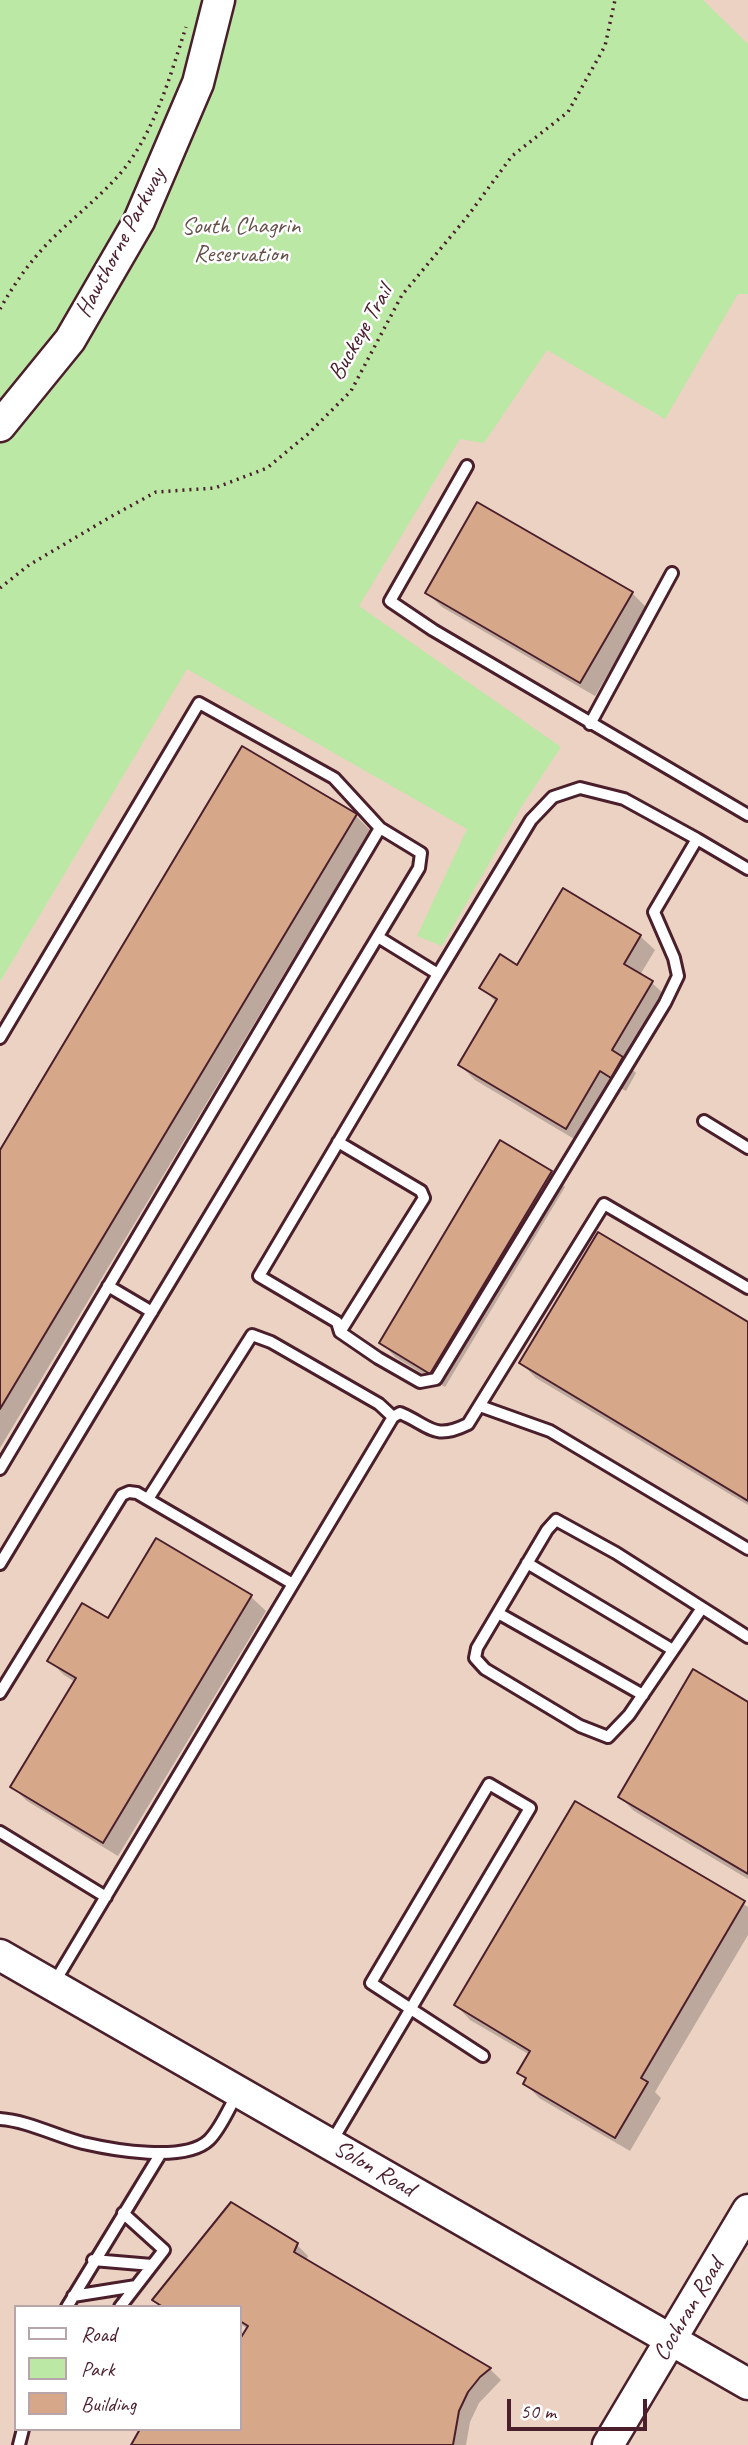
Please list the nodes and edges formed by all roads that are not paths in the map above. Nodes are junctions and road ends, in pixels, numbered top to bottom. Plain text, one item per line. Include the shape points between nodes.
1 (219, 0) edge
2 (0, 426) edge
3 (467, 466) dead end
4 (672, 573) dead end
5 (590, 724) junction
6 (748, 815) edge
7 (380, 828) junction
8 (697, 839) junction
9 (748, 869) edge
10 (378, 937) junction
11 (438, 974) junction
12 (0, 1038) edge
13 (704, 1121) dead end
14 (338, 1142) junction
15 (748, 1148) edge
16 (108, 1286) junction
17 (748, 1288) edge
18 (152, 1312) junction
19 (340, 1332) junction
20 (480, 1406) junction
21 (393, 1417) junction
22 (0, 1469) edge
23 (148, 1499) junction
24 (748, 1549) edge
25 (0, 1563) edge
26 (527, 1563) junction
27 (293, 1584) junction
28 (702, 1608) junction
29 (498, 1612) junction
30 (748, 1637) edge
31 (673, 1650) junction
32 (0, 1693) edge
33 (643, 1695) junction
34 (0, 1832) edge
35 (106, 1897) junction
36 (0, 1955) edge
37 (53, 1985) junction
38 (411, 2009) junction
39 (483, 2056) dead end
40 (238, 2092) junction
41 (0, 2119) edge
42 (331, 2144) junction
43 (160, 2153) junction
44 (748, 2210) edge
45 (123, 2213) junction
46 (93, 2260) junction
47 (152, 2265) junction
48 (136, 2286) junction
49 (70, 2301) edge
50 (122, 2305) edge
51 (671, 2339) junction
52 (748, 2384) edge
53 (608, 2445) edge

1 - 2 street, Hawthorne Parkway via 198,83 139,221 70,340
3 - 5 lane via 390,601
4 - 5 lane
5 - 6 lane
7 - 10 lane via 421,853 419,868
7 - 12 lane via 334,778 199,703
7 - 16 lane
8 - 9 lane
8 - 11 lane via 624,799 580,788 553,797 531,820
8 - 19 lane via 654,912 678,976 665,1003 436,1379 420,1382
10 - 11 lane
10 - 18 lane
11 - 14 lane
13 - 15 lane
14 - 19 lane via 259,1276 337,1322
14 - 19 lane via 421,1191 424,1198
16 - 18 lane
16 - 22 lane
17 - 20 lane via 604,1204
18 - 25 lane
20 - 21 lane via 468,1424 450,1433 434,1432 400,1413
20 - 24 lane via 550,1431
21 - 23 lane via 379,1404 252,1335
21 - 27 lane
23 - 27 lane
23 - 32 lane via 137,1493 122,1495
26 - 28 lane via 556,1520
26 - 29 lane
26 - 31 lane
27 - 35 lane
28 - 30 lane
28 - 31 lane
29 - 33 lane
29 - 33 lane via 475,1658 485,1669 580,1726 608,1737
31 - 33 lane
34 - 35 lane
35 - 37 lane
36 - 37 street, Solon Road
37 - 40 street, Solon Road
38 - 38 lane via 530,1808 489,1784 371,1983
38 - 39 lane
38 - 42 lane
40 - 42 street, Solon Road
40 - 43 lane via 207,2142
41 - 43 lane via 84,2143
42 - 51 street, Solon Road
43 - 45 lane
44 - 51 street, Cochran Road
45 - 46 lane
45 - 47 lane via 164,2250
46 - 47 lane
46 - 49 lane
47 - 48 lane
48 - 49 lane
48 - 50 lane
51 - 52 street, Solon Road
51 - 53 street, Cochran Road

